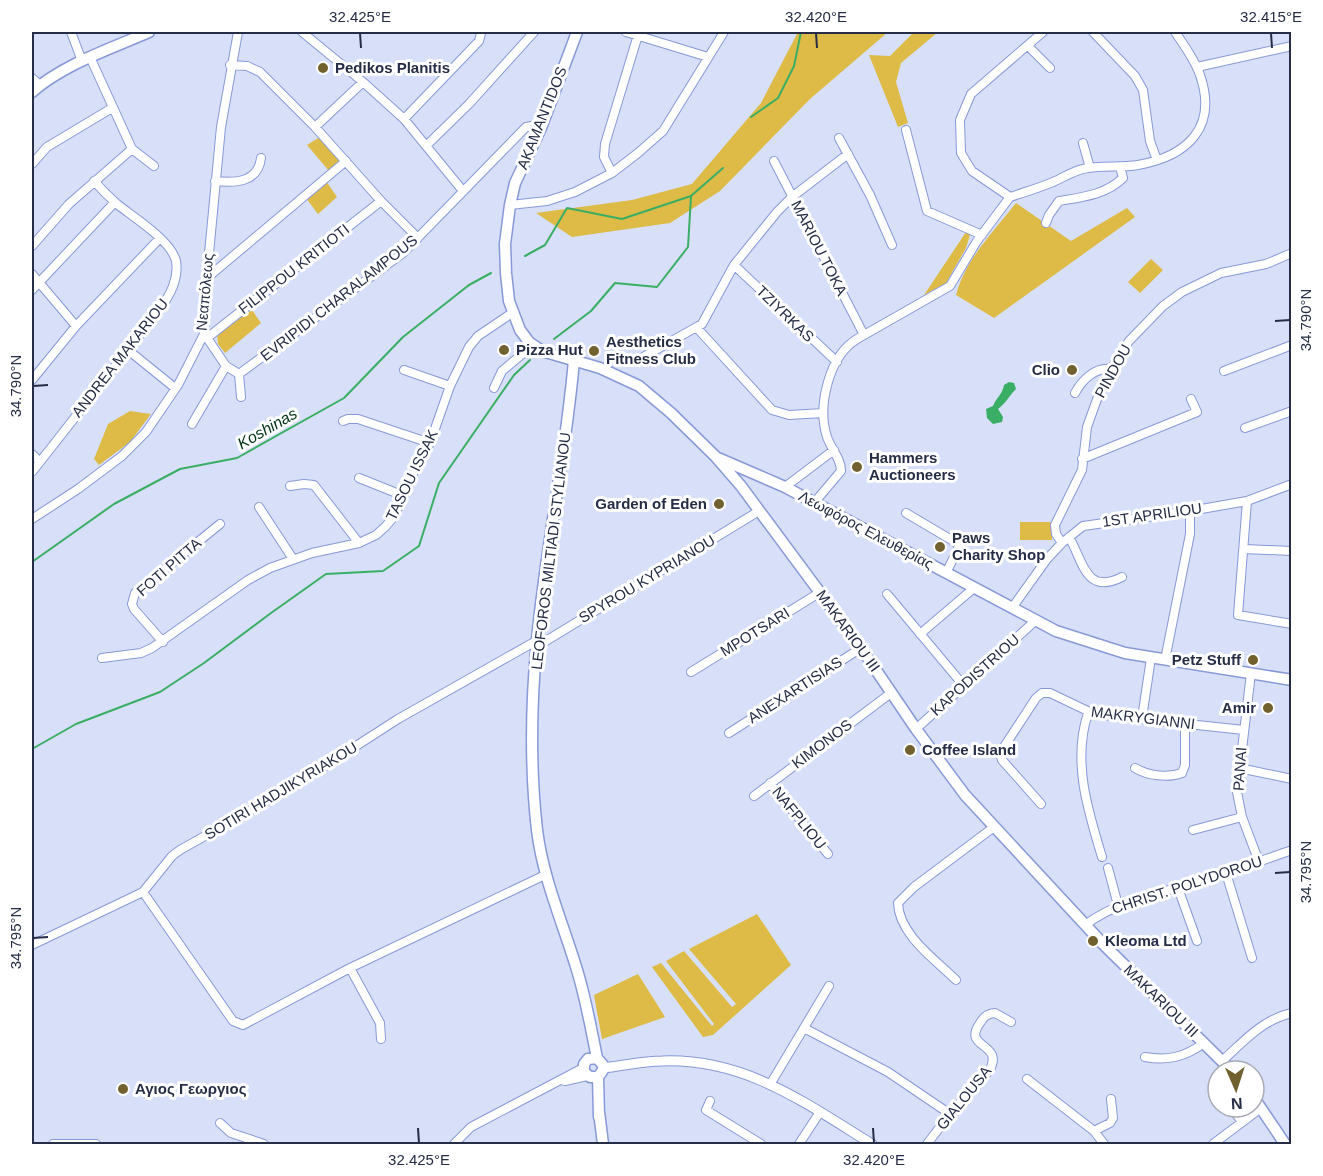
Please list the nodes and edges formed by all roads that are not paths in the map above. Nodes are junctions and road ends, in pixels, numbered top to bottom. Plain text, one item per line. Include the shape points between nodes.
1 (71, 32) edge
2 (149, 32) edge
3 (238, 32) edge
4 (302, 32) edge
5 (534, 32) edge
6 (574, 32) edge
7 (626, 32) edge
8 (724, 32) edge
9 (1043, 32) edge
10 (1093, 32) edge
11 (1175, 32) edge
12 (481, 33) dead end
13 (638, 35) junction
14 (1028, 45) junction
15 (1292, 46) edge
16 (708, 57) junction
17 (86, 59) junction
18 (230, 65) junction
19 (1050, 68) dead end
20 (1197, 68) junction
21 (363, 82) junction
22 (34, 85) edge
23 (112, 108) junction
24 (404, 119) junction
25 (315, 127) junction
26 (541, 128) junction
27 (906, 130) dead end
28 (839, 138) dead end
29 (1083, 143) dead end
30 (427, 145) junction
31 (132, 149) junction
32 (848, 154) junction
33 (261, 158) dead end
34 (1157, 160) junction
35 (346, 161) junction
36 (774, 161) dead end
37 (32, 164) edge
38 (154, 166) dead end
39 (1120, 167) junction
40 (1090, 168) junction
41 (612, 173) junction
42 (94, 181) junction
43 (215, 181) junction
44 (463, 191) junction
45 (792, 197) junction
46 (1010, 197) junction
47 (381, 201) junction
48 (115, 202) junction
49 (510, 205) junction
50 (1046, 223) dead end
51 (982, 235) junction
52 (160, 238) junction
53 (418, 238) junction
54 (892, 245) dead end
55 (32, 246) edge
56 (1292, 253) edge
57 (734, 265) junction
58 (32, 274) edge
59 (207, 278) junction
60 (39, 281) junction
61 (32, 290) edge
62 (512, 313) junction
63 (76, 326) junction
64 (697, 328) junction
65 (864, 335) junction
66 (205, 336) junction
67 (532, 345) junction
68 (1292, 345) edge
69 (128, 350) junction
70 (549, 354) junction
71 (574, 360) junction
72 (636, 361) dead end
73 (837, 362) junction
74 (226, 366) junction
75 (596, 367) junction
76 (1111, 369) junction
77 (404, 370) dead end
78 (1224, 371) dead end
79 (239, 374) junction
80 (32, 380) edge
81 (572, 385) junction
82 (450, 386) junction
83 (176, 388) junction
84 (494, 388) dead end
85 (1075, 393) dead end
86 (241, 396) dead end
87 (1191, 399) dead end
88 (1292, 411) edge
89 (823, 413) junction
90 (343, 421) dead end
91 (192, 424) dead end
92 (1245, 428) dead end
93 (430, 443) junction
94 (834, 450) junction
95 (32, 454) edge
96 (715, 456) junction
97 (1082, 459) junction
98 (39, 461) junction
99 (32, 472) edge
100 (758, 475) junction
101 (359, 477) dead end
102 (1292, 484) edge
103 (290, 486) dead end
104 (741, 486) junction
105 (785, 487) junction
106 (404, 496) junction
107 (1246, 501) junction
108 (814, 503) junction
109 (259, 507) dead end
110 (759, 511) junction
111 (1190, 511) junction
112 (906, 513) dead end
113 (32, 519) edge
114 (220, 524) dead end
115 (1069, 537) junction
116 (359, 543) junction
117 (1062, 543) junction
118 (1244, 549) junction
119 (1292, 551) edge
120 (293, 559) junction
121 (946, 573) junction
122 (1122, 577) dead end
123 (974, 588) junction
124 (819, 592) junction
125 (886, 594) dead end
126 (1012, 609) junction
127 (1035, 621) junction
128 (1292, 624) edge
129 (920, 634) junction
130 (163, 642) junction
131 (536, 644) junction
132 (861, 648) junction
133 (102, 658) dead end
134 (1151, 658) junction
135 (1165, 660) junction
136 (691, 672) dead end
137 (1251, 673) junction
138 (1292, 680) edge
139 (963, 686) junction
140 (891, 693) junction
141 (1088, 713) junction
142 (1142, 718) junction
143 (1185, 722) junction
144 (916, 729) junction
145 (1244, 730) junction
146 (729, 733) dead end
147 (1135, 768) dead end
148 (1239, 768) junction
149 (1292, 779) edge
150 (770, 783) junction
151 (754, 795) dead end
152 (1041, 804) dead end
153 (1242, 817) junction
154 (994, 827) junction
155 (1193, 830) dead end
156 (1292, 850) edge
157 (828, 854) dead end
158 (1102, 857) dead end
159 (1259, 862) junction
160 (1108, 868) dead end
161 (1226, 873) junction
162 (545, 874) junction
163 (1178, 888) junction
164 (143, 892) junction
165 (1118, 905) junction
166 (1085, 925) junction
167 (1197, 941) dead end
168 (32, 945) edge
169 (1252, 958) dead end
170 (350, 969) junction
171 (956, 980) dead end
172 (829, 986) dead end
173 (1292, 1013) edge
174 (1011, 1022) dead end
175 (804, 1028) junction
176 (381, 1039) dead end
177 (1204, 1043) junction
178 (1145, 1057) dead end
179 (1220, 1059) edge
180 (1224, 1059) edge
181 (593, 1067) junction
182 (1027, 1079) dead end
183 (771, 1083) junction
184 (1111, 1099) dead end
185 (710, 1101) dead end
186 (820, 1112) junction
187 (950, 1114) junction
188 (1266, 1116) edge
189 (1240, 1119) edge
190 (1245, 1119) edge
191 (1242, 1122) junction
192 (220, 1123) dead end
193 (1094, 1131) junction
194 (1099, 1142) edge
195 (53, 1144) edge
196 (96, 1144) edge
197 (264, 1144) edge
198 (454, 1144) edge
199 (603, 1144) edge
200 (760, 1144) edge
201 (799, 1144) edge
202 (872, 1144) edge
203 (927, 1144) edge
204 (1213, 1144) edge
205 (1284, 1144) edge

1 - 17 street
2 - 17 main road
3 - 18 street, Νεαπόλεως
4 - 21 street
5 - 30 street
6 - 26 main road, AKAMANTIDOS
7 - 13 street
8 - 16 street
9 - 14 street
10 - 34 street via 1135,75 1143,90 1150,141
11 - 20 street
12 - 24 street via 479,41
13 - 16 street
13 - 41 street via 605,144 604,157
14 - 19 street
14 - 46 street via 971,94 960,120 961,153 972,171
15 - 20 street
16 - 41 street via 663,132
17 - 22 main road
17 - 23 street
18 - 25 street via 260,72
18 - 43 street, Νεαπόλεως
20 - 34 street via 1205,98 1198,133 1186,145
21 - 24 street
21 - 25 street
23 - 31 street
23 - 37 street via 47,147
24 - 30 street
25 - 35 street
26 - 44 street, EVRIPIDI CHARALAMPOUS via 526,127
26 - 49 main road, AKAMANTIDOS via 515,183
27 - 51 street via 927,211
28 - 32 street
29 - 40 street
30 - 44 street
31 - 38 street
31 - 42 street
32 - 45 street
32 - 54 street
33 - 43 street via 261,165 252,176 237,183
34 - 39 street
35 - 47 street
35 - 59 street
36 - 45 street, MARIOU TOKA
39 - 40 street
39 - 50 street via 1123,178 1116,184 1099,194 1059,201
40 - 46 street
41 - 49 street via 547,201
42 - 48 street, ANDREA MAKARIOU
42 - 55 street
43 - 59 street, Νεαπόλεως
44 - 53 street, EVRIPIDI CHARALAMPOUS
45 - 57 street
45 - 65 street, MARIOU TOKA
46 - 51 street
47 - 53 street
47 - 66 street, FILIPPOU KRITIOTI
48 - 52 street, ANDREA MAKARIOU
48 - 60 street
49 - 62 main road, MAKARIOU III via 505,244
51 - 65 street via 950,286
52 - 63 street
52 - 69 street, ANDREA MAKARIOU via 176,259 174,283 160,309
53 - 79 street, EVRIPIDI CHARALAMPOUS
56 - 76 street, PINDOU via 1266,264 1221,273 1182,292 1129,341
57 - 64 street
57 - 73 street, TZIYRKAS
58 - 60 street
59 - 66 street, Νεαπόλεως
60 - 61 street
60 - 63 street
62 - 67 main road, MAKARIOU III
62 - 82 street, TASOU ISSAK via 474,340
63 - 80 street
64 - 72 street
64 - 89 street via 772,410 789,415
65 - 73 street via 848,345
66 - 74 street
66 - 83 street, Νεαπόλεως
67 - 70 main road, MAKARIOU III
67 - 84 street via 502,371
68 - 78 street
69 - 83 street
69 - 98 street, ANDREA MAKARIOU
70 - 71 main road, MAKARIOU III
70 - 81 main road via 567,372
71 - 75 main road, MAKARIOU III
71 - 81 main road, LEOFOROS MILTIADI STYLIANOU
73 - 89 street
74 - 79 street
74 - 91 street
75 - 81 main road via 581,370
75 - 96 main road, MAKARIOU III via 627,379 649,394
76 - 85 street via 1091,375
76 - 97 street, PINDOU via 1093,408
77 - 82 street
79 - 86 street
81 - 131 main road, LEOFOROS MILTIADI STYLIANOU
82 - 93 street, TASOU ISSAK
83 - 113 street, Νεαπόλεως via 146,432 122,456
87 - 97 street via 1197,412
88 - 92 street
89 - 94 street via 827,439
90 - 93 street via 358,419
93 - 106 street, TASOU ISSAK
94 - 105 street
94 - 108 street via 841,471
95 - 98 street
96 - 100 main road, Λεωφόρος Ελευθερίας
96 - 104 main road, MAKARIOU III
97 - 117 street, PINDOU via 1082,470 1055,525
98 - 99 street, ANDREA MAKARIOU
100 - 104 main road
100 - 105 main road, Λεωφόρος Ελευθερίας
101 - 106 street
102 - 107 street, 1ST APRILIOU
103 - 116 street via 314,486
104 - 110 main road, MAKARIOU III
105 - 108 main road, Λεωφόρος Ελευθερίας
106 - 116 street, TASOU ISSAK via 385,527
107 - 111 street, 1ST APRILIOU
107 - 118 street
108 - 121 main road, Λεωφόρος Ελευθερίας
109 - 120 street
110 - 124 main road, MAKARIOU III
110 - 131 street, SPYROU KYPRIANOU
111 - 115 street, 1ST APRILIOU via 1089,524
111 - 135 street via 1190,534
112 - 121 street via 960,545
114 - 130 street, FOTI PITTA via 135,593 132,604
115 - 117 street, 1ST APRILIOU
115 - 122 street via 1091,579 1109,581
116 - 120 street, TASOU ISSAK
117 - 126 street, 1ST APRILIOU
118 - 119 street
118 - 128 street via 1238,615
120 - 130 street, TASOU ISSAK via 248,580
121 - 123 main road, Λεωφόρος Ελευθερίας
123 - 126 main road, Λεωφόρος Ελευθερίας
123 - 129 street
124 - 132 main road, MAKARIOU III
124 - 136 street, MPOTSARI
125 - 129 street
126 - 127 main road, Λεωφόρος Ελευθερίας
127 - 134 main road, Λεωφόρος Ελευθερίας via 1096,646
127 - 139 street, KAPODISTRIOU
129 - 139 street
130 - 133 street, TASOU ISSAK via 141,653
131 - 162 main road, LEOFOROS MILTIADI STYLIANOU via 534,778
131 - 164 street, SOTIRI HADJIKYRIAKOU via 398,720 297,784 180,850
132 - 140 main road, MAKARIOU III
132 - 146 street, ANEXARTISIAS
134 - 135 main road, Λεωφόρος Ελευθερίας
134 - 142 street
135 - 137 main road, Λεωφόρος Ελευθερίας
137 - 138 main road, Λεωφόρος Ελευθερίας
137 - 145 street, PANAI
139 - 144 street, KAPODISTRIOU
140 - 144 main road, MAKARIOU III
140 - 150 street, KIMONOS
141 - 142 street, MAKRYGIANNI
141 - 152 street, MAKRYGIANNI via 1050,693 1042,693 1002,750 1002,760
141 - 158 street via 1082,742 1084,789
142 - 143 street, MAKRYGIANNI
143 - 145 street, MAKRYGIANNI
143 - 147 street via 1182,773 1155,775
144 - 154 main road, MAKARIOU III
145 - 148 street, PANAI
148 - 149 street
148 - 153 street, PANAI via 1237,792
150 - 151 street, KIMONOS
150 - 157 street, NAFPLIOU
153 - 155 street
153 - 159 street, PANAI
154 - 166 main road, MAKARIOU III
154 - 171 street via 898,903 900,917 921,948
156 - 159 street, CHRIST. POLYDOROU
159 - 161 street, CHRIST. POLYDOROU
160 - 165 street
161 - 163 street, CHRIST. POLYDOROU
161 - 169 street
162 - 170 street
162 - 181 main road, LEOFOROS MILTIADI STYLIANOU via 582,986
163 - 165 street, CHRIST. POLYDOROU
163 - 167 street
164 - 168 street, SOTIRI HADJIKYRIAKOU
164 - 170 street via 237,1024 246,1025
165 - 166 street, CHRIST. POLYDOROU
166 - 177 main road, MAKARIOU III
170 - 176 street via 380,1023
172 - 175 street
173 - 180 street via 1264,1024
174 - 187 street, GIALOUSA via 990,1013 977,1027 977,1040 991,1053 992,1065
175 - 183 street
175 - 187 street via 888,1072
177 - 178 street via 1170,1060
177 - 179 main road, MAKARIOU III
181 - 183 street via 686,1061 723,1067
181 - 198 street via 471,1127
181 - 199 main road, LEOFOROS MILTIADI STYLIANOU
182 - 193 street
183 - 186 street
184 - 193 street via 1113,1118
185 - 200 street via 706,1110
186 - 201 street
186 - 202 street
187 - 203 street, GIALOUSA
188 - 205 main road
189 - 191 street
190 - 191 street
191 - 204 street
192 - 197 street via 231,1132
193 - 194 street
195 - 196 street

